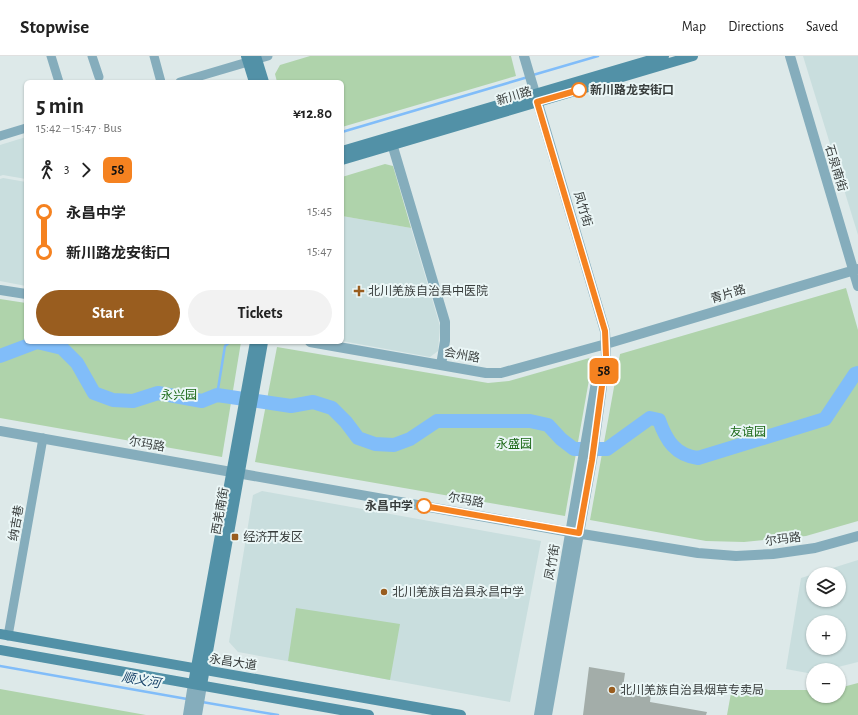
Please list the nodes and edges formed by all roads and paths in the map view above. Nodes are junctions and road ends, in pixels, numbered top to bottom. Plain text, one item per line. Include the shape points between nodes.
1 (51, 56) edge
2 (92, 56) edge
3 (154, 56) edge
4 (268, 56) edge
5 (524, 56) edge
6 (664, 56) edge
7 (693, 56) edge
8 (790, 56) edge
9 (252, 58) edge
10 (99, 77) dead end
11 (58, 80) edge
12 (161, 80) edge
13 (186, 80) edge
14 (254, 80) edge
15 (263, 80) edge
16 (536, 98) junction
17 (24, 129) edge
18 (0, 136) edge
19 (391, 141) junction
20 (344, 151) edge
21 (344, 159) edge
22 (856, 270) edge
23 (858, 286) edge
24 (0, 290) edge
25 (24, 294) edge
26 (254, 344) edge
27 (262, 344) edge
28 (321, 344) edge
29 (606, 344) junction
30 (441, 365) junction
31 (250, 389) junction
32 (0, 431) edge
33 (43, 438) junction
34 (236, 472) junction
35 (574, 533) junction
36 (858, 536) edge
37 (4, 635) edge
38 (0, 650) edge
39 (200, 669) junction
40 (197, 689) junction
41 (192, 713) edge
42 (369, 715) edge
43 (461, 715) edge
44 (539, 715) edge
45 (546, 715) edge

1 - 11 street
2 - 10 street
3 - 12 street
4 - 9 street
5 - 16 street, 凤竹街
6 - 16 main road, 新川路
7 - 16 main road, 新川路
8 - 22 street, 石泉南街
9 - 13 street
9 - 14 main road
9 - 15 main road
16 - 19 main road, 新川路
16 - 29 street, 凤竹街 via 605,331
17 - 18 street
19 - 20 main road, 新川路
19 - 21 main road, 新川路
19 - 30 street via 445,322
22 - 23 street, 石泉南街
22 - 29 street, 青片路
24 - 25 street
26 - 31 main road, 西羌南街
27 - 31 main road, 西羌南街
28 - 30 street, 会州路
29 - 30 street, 会州路 via 501,373
29 - 35 street, 凤竹街 via 600,359 593,420
31 - 34 main road, 西羌南街
32 - 33 street, 尔玛路
33 - 34 street, 尔玛路
33 - 37 street, 纳吉巷
34 - 35 street, 尔玛路
34 - 39 main road, 西羌南街
35 - 36 street, 尔玛路 via 679,550 736,556 804,550
35 - 44 street, 凤竹街
35 - 45 street, 凤竹街
37 - 39 main road, 永昌大道
38 - 40 main road
39 - 40 main road, 西羌南街
39 - 43 main road, 永昌大道
40 - 41 street
40 - 42 main road

